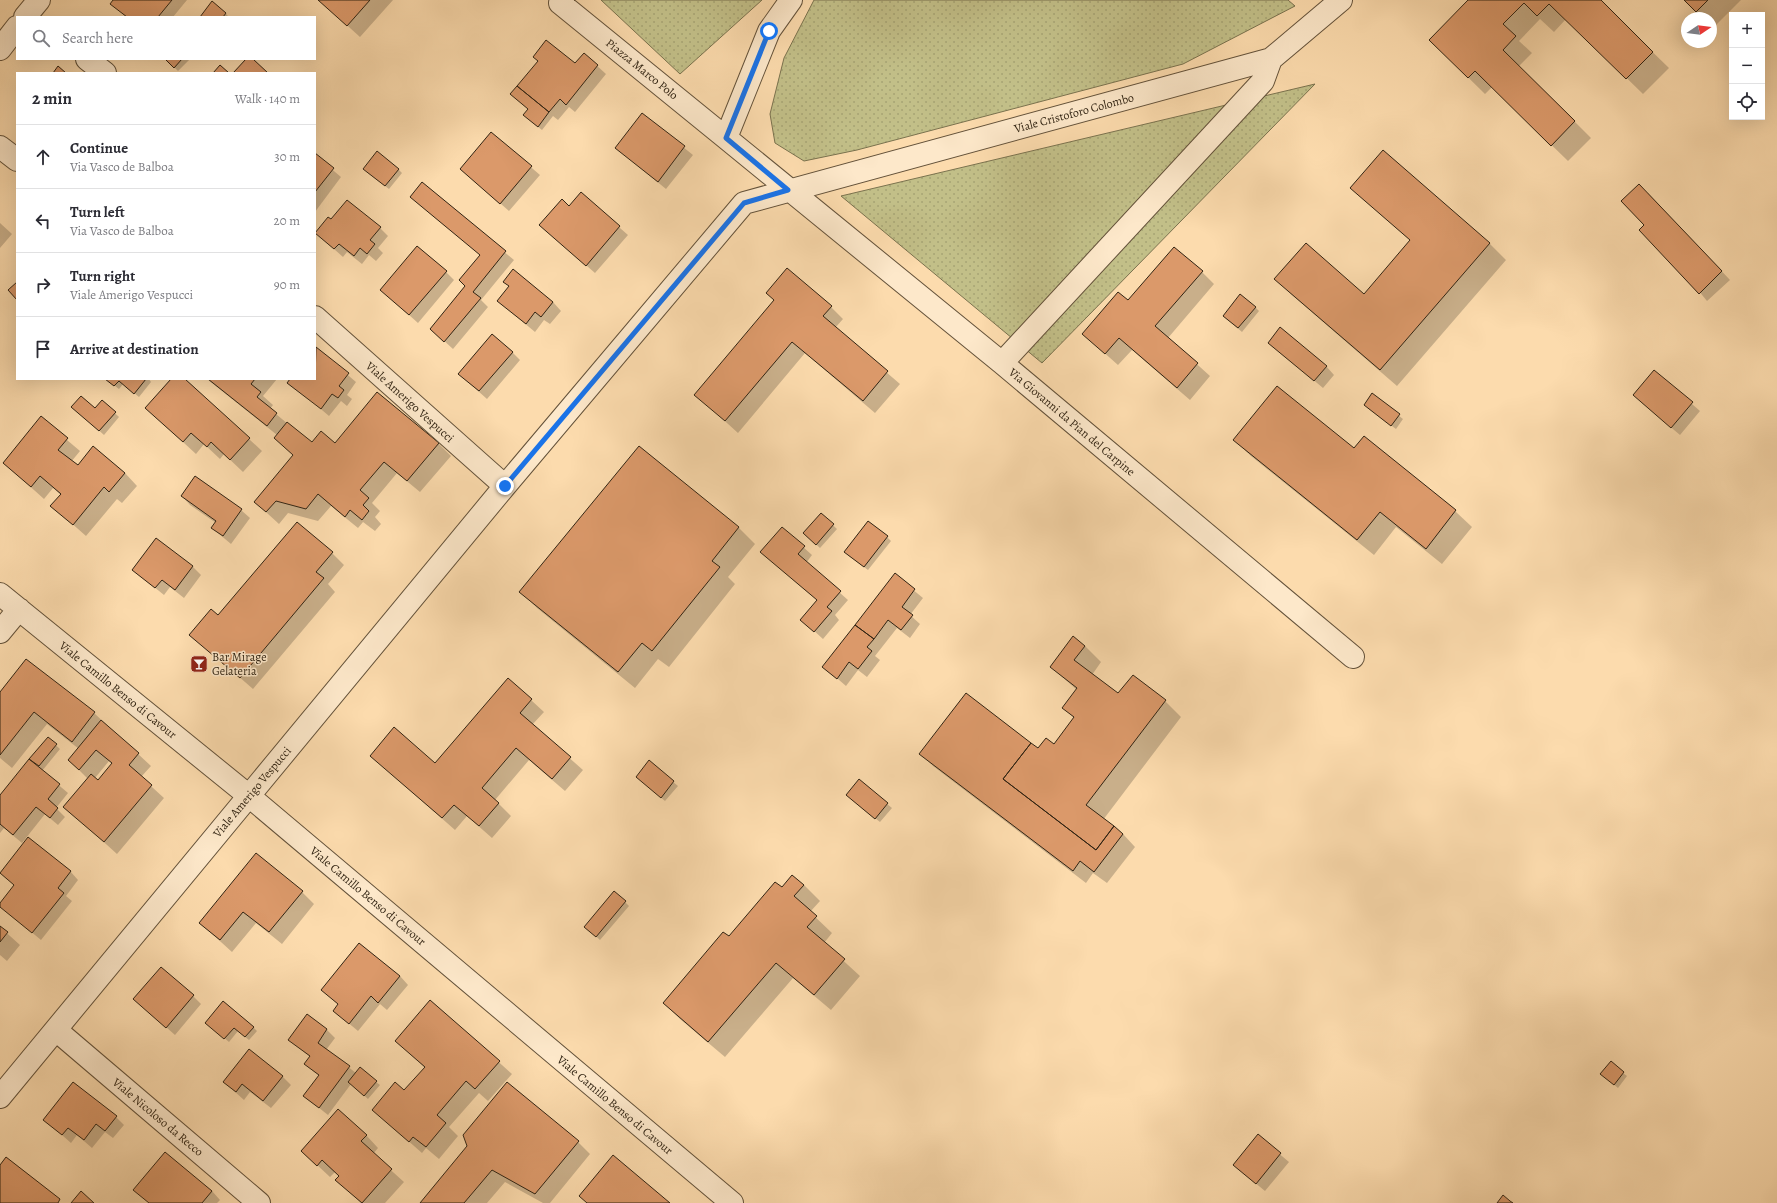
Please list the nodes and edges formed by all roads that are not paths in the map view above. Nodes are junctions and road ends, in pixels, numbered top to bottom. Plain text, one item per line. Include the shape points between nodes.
1 (563, 0) edge
2 (791, 0) edge
3 (1341, 0) edge
4 (16, 30) edge
5 (0, 49) edge
6 (1271, 59) junction
7 (88, 60) edge
8 (104, 72) edge
9 (726, 138) junction
10 (0, 147) edge
11 (16, 159) edge
12 (788, 190) junction
13 (316, 318) edge
14 (1002, 363) junction
15 (505, 486) junction
16 (0, 594) edge
17 (19, 609) junction
18 (0, 632) edge
19 (1353, 657) dead end
20 (249, 796) junction
21 (56, 1030) junction
22 (0, 1097) edge
23 (259, 1203) edge
24 (732, 1203) edge

1 - 9 street, Piazza Marco Polo via 560,3
2 - 9 street via 769,31
3 - 6 street, Viale Cristoforo Colombo
4 - 5 street
6 - 12 street, Viale Cristoforo Colombo
6 - 14 street via 1263,81
7 - 8 street
9 - 12 street, Via Giovanni da Pian del Carpine
10 - 11 street
12 - 14 street, Via Giovanni da Pian del Carpine
12 - 15 street, Viale Amerigo Vespucci via 744,203
13 - 15 street, Viale Amerigo Vespucci
14 - 19 street, Via Giovanni da Pian del Carpine
15 - 20 street, Viale Amerigo Vespucci
16 - 17 street, Viale Camillo Benso di Cavour
17 - 18 street
17 - 20 street, Viale Camillo Benso di Cavour
20 - 21 street, Viale Amerigo Vespucci
20 - 24 street, Viale Camillo Benso di Cavour
21 - 22 street, Viale Amerigo Vespucci
21 - 23 street, Viale Nicoloso da Recco

